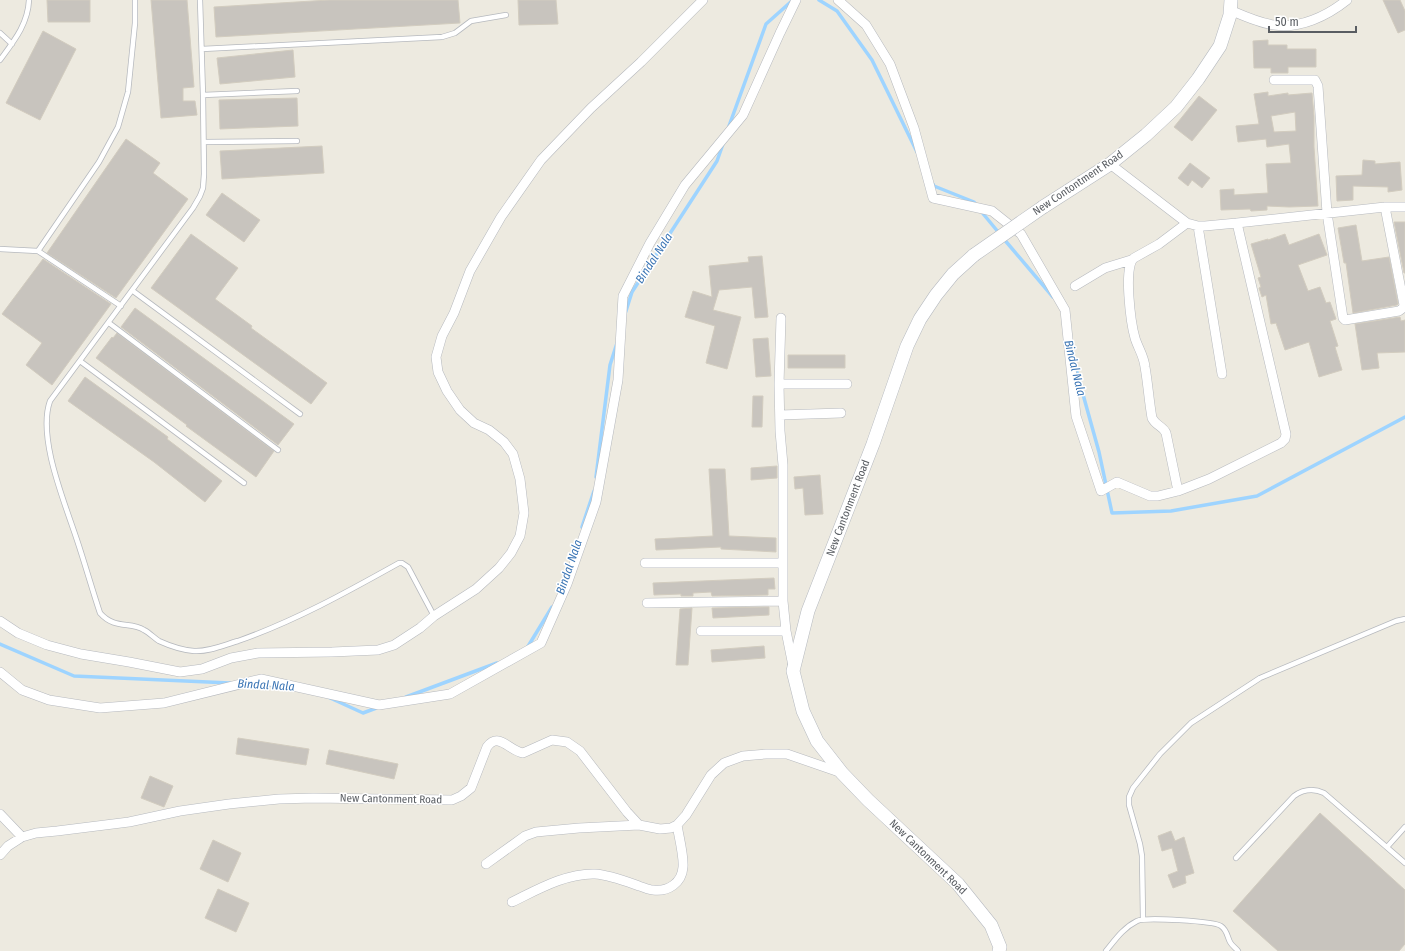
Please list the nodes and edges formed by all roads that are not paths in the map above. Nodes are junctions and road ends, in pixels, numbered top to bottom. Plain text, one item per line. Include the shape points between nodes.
1 (29, 0) edge
2 (135, 0) edge
3 (200, 0) edge
4 (703, 0) edge
5 (796, 0) edge
6 (838, 0) edge
7 (1348, 0) edge
8 (1231, 5) edge
9 (506, 16) dead end
10 (0, 33) edge
11 (12, 44) junction
12 (202, 50) junction
13 (0, 60) edge
14 (1274, 80) dead end
15 (297, 90) dead end
16 (203, 95) junction
17 (297, 141) dead end
18 (204, 142) junction
19 (1110, 164) junction
20 (1385, 207) junction
21 (1405, 207) edge
22 (1327, 213) junction
23 (1187, 223) junction
24 (1237, 223) junction
25 (1198, 226) junction
26 (0, 249) edge
27 (38, 251) junction
28 (974, 255) joint
29 (1131, 260) junction
30 (1075, 286) dead end
31 (133, 291) junction
32 (121, 306) junction
33 (781, 318) dead end
34 (109, 323) junction
35 (80, 361) junction
36 (1222, 374) dead end
37 (780, 384) junction
38 (847, 384) dead end
39 (841, 413) dead end
40 (300, 414) dead end
41 (780, 415) junction
42 (278, 450) dead end
43 (244, 483) dead end
44 (1178, 491) junction
45 (644, 562) dead end
46 (782, 563) junction
47 (783, 601) junction
48 (648, 603) dead end
49 (434, 616) junction
50 (1405, 619) edge
51 (0, 621) edge
52 (701, 631) dead end
53 (786, 631) junction
54 (794, 670) junction
55 (0, 672) edge
56 (842, 774) junction
57 (0, 814) edge
58 (639, 825) junction
59 (677, 825) junction
60 (1405, 827) edge
61 (22, 836) junction
62 (1387, 847) junction
63 (0, 855) edge
64 (1236, 858) dead end
65 (1405, 863) edge
66 (486, 864) dead end
67 (512, 902) dead end
68 (1143, 919) junction
69 (999, 951) edge
70 (1106, 951) edge
71 (1238, 951) edge

1 - 11 lane via 25,21
2 - 27 lane via 128,92 118,127 99,162
3 - 12 lane
4 - 49 street via 615,84 541,160 501,217 465,282 438,347 438,372 460,410 474,423 489,430 504,442 513,454 520,479 524,513 520,536 499,568 476,589
5 - 55 street via 743,115 684,185 622,296 618,380 596,502 567,584 541,643 450,694 379,705 261,679 164,703 100,708 49,700 22,690
6 - 44 street via 866,25 890,64 914,128 934,198 992,211 1021,234 1065,310 1076,416 1101,492 1117,482 1150,496
7 - 8 street via 1321,17 1292,25 1274,25 1250,19
8 - 19 street, New Contontment Road via 1220,46 1198,79 1176,106 1146,135
9 - 12 lane via 471,21 455,33 442,37
10 - 11 lane
11 - 13 lane
12 - 16 lane
14 - 22 street via 1311,80 1317,83
15 - 16 lane
16 - 18 lane
17 - 18 lane
18 - 31 lane via 203,188 200,196
19 - 23 street
19 - 28 street, New Contontment Road, bridge via 1043,206
20 - 21 street
20 - 22 street
20 - 22 street via 1403,308 1399,311 1347,320 1343,318
22 - 24 street
23 - 25 street
23 - 29 street via 1159,244
24 - 25 street
24 - 44 street via 1287,436 1281,443 1251,459
25 - 36 street
26 - 27 lane
27 - 32 lane
28 - 54 street, New Cantonment Road via 952,274 936,295 920,319 907,346 873,444 808,611
29 - 30 street via 1105,268
29 - 44 street via 1128,270 1132,328 1145,365 1152,418 1166,433
31 - 32 lane
31 - 40 lane
32 - 34 lane
33 - 37 street
34 - 35 lane
34 - 42 lane
35 - 43 lane
35 - 49 lane via 50,401 46,419 47,434 61,492 98,608 104,617 119,625 144,630 170,646 195,651 205,650 261,633 399,563 408,567
37 - 38 street
37 - 41 street
39 - 41 street
41 - 46 street via 784,465
45 - 46 street
46 - 47 street
47 - 48 street
47 - 53 street
49 - 51 street via 394,645 378,650 258,653 231,658 202,669 180,672 47,645
50 - 68 lane via 1260,678 1191,723 1160,754 1133,788 1129,797 1142,856
52 - 53 street
53 - 54 street
54 - 56 street, New Cantonment Road via 803,711 817,742
56 - 59 street, New Cantonment Road via 787,754 743,756 724,763 711,775
56 - 69 street, New Cantonment Road via 958,884 991,925 1000,947
57 - 61 street
58 - 59 street via 660,829
58 - 61 street, New Cantonment Road via 580,751 567,742 552,740 523,753 495,740 486,747 471,788 452,800 279,799 180,811 129,822
58 - 66 street via 536,832 525,836
59 - 67 street via 683,868 679,880 672,887 653,890 596,874 578,876 542,888
60 - 62 lane
61 - 63 street, New Cantonment Road
62 - 64 lane via 1316,789 1306,790 1294,796
62 - 65 lane
68 - 70 lane via 1128,927
68 - 71 lane via 1215,923 1225,930 1230,942

